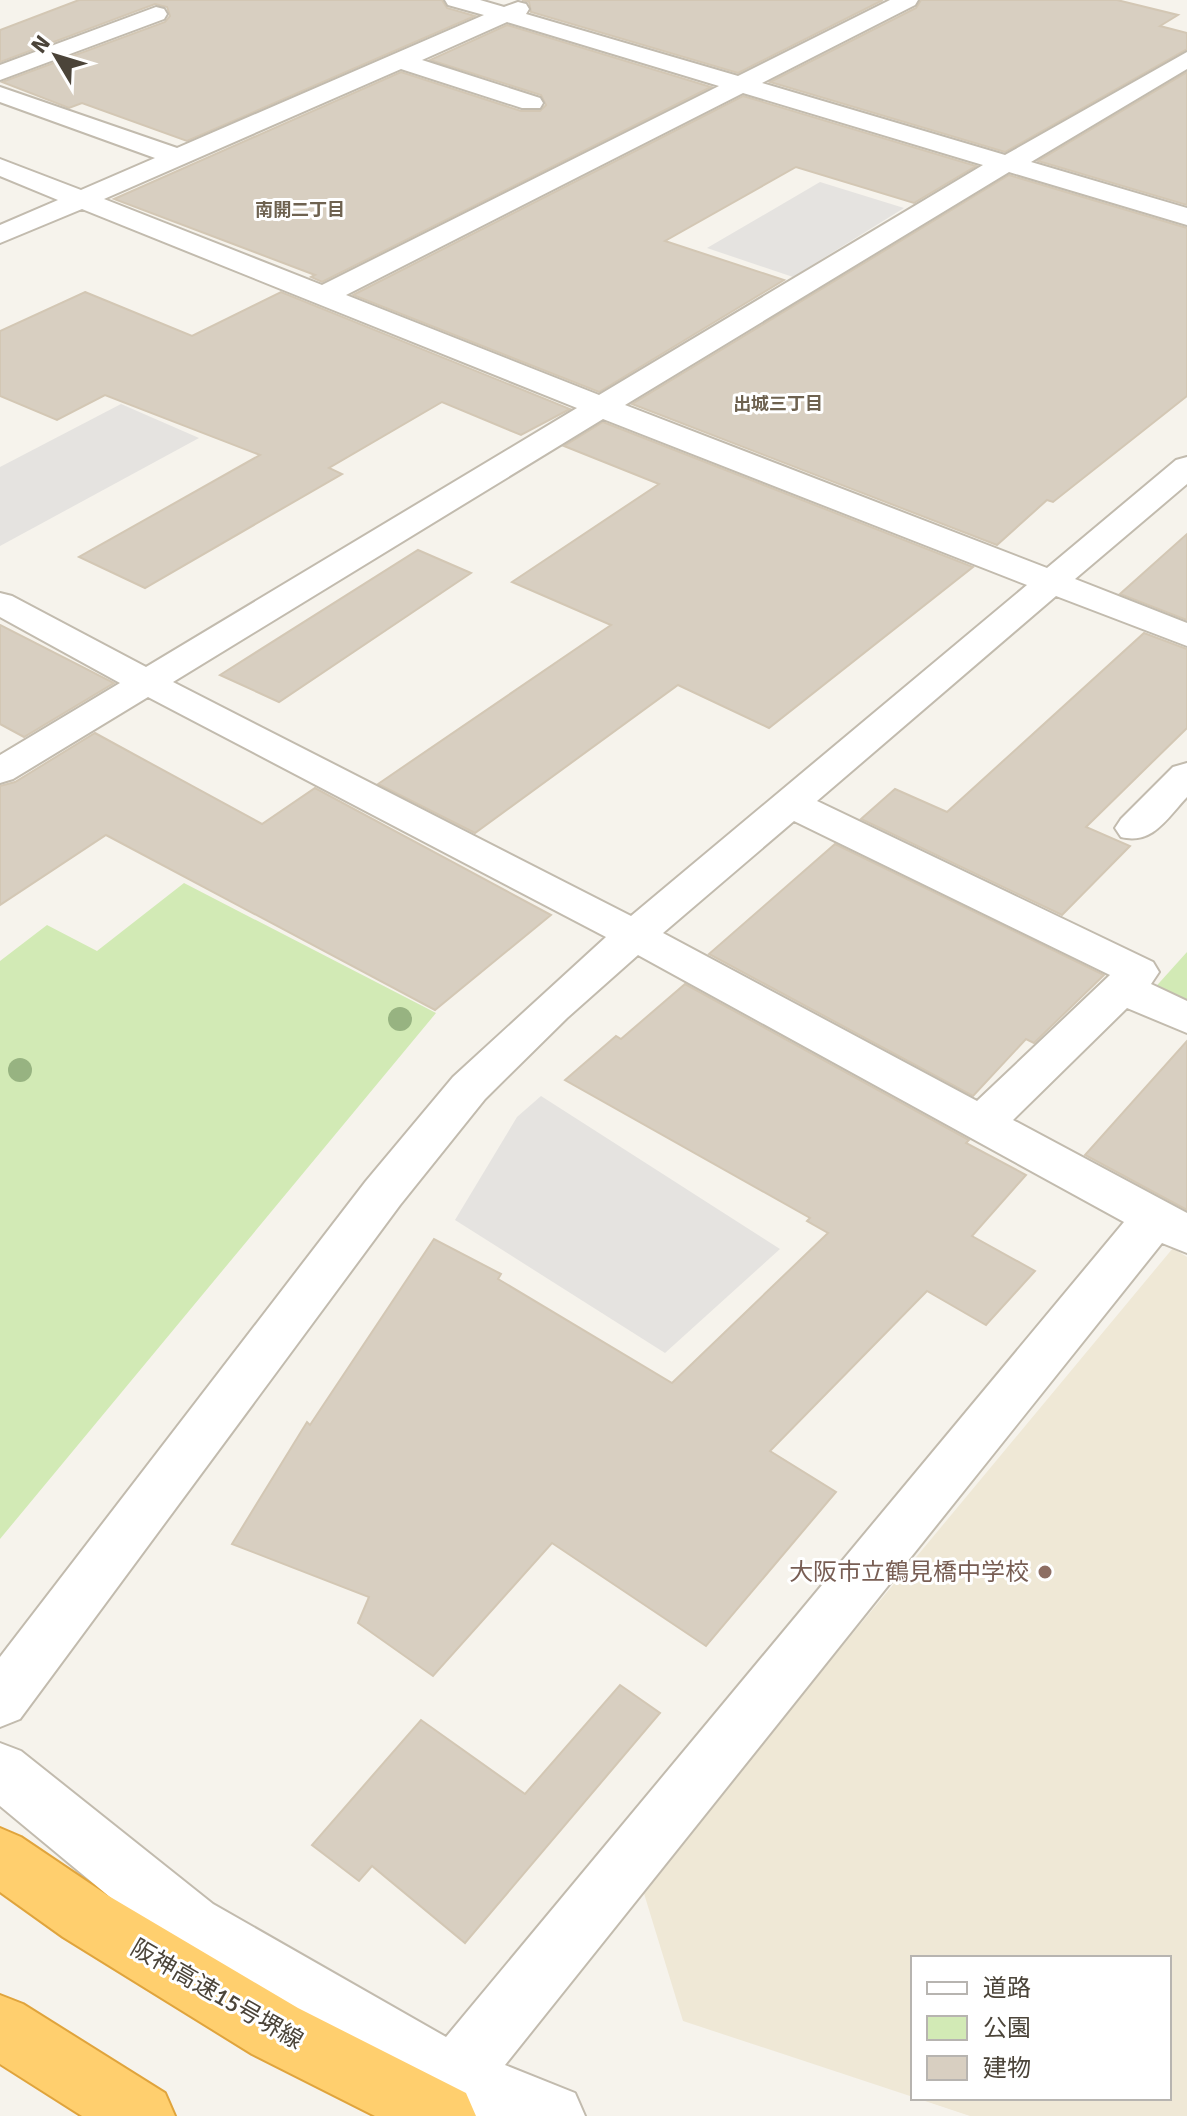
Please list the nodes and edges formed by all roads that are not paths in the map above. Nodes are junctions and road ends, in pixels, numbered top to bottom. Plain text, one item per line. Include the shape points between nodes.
1 (456, 0) edge
2 (539, 0) edge
3 (907, 0) edge
4 (156, 14) dead end
5 (507, 15) junction
6 (1187, 59) edge
7 (402, 61) junction
8 (0, 73) edge
9 (746, 84) junction
10 (0, 94) edge
11 (531, 103) dead end
12 (179, 158) junction
13 (1009, 163) junction
14 (0, 167) edge
15 (82, 200) junction
16 (1187, 217) edge
17 (0, 235) edge
18 (325, 295) junction
19 (601, 407) junction
20 (1187, 467) edge
21 (1050, 580) junction
22 (0, 603) edge
23 (1187, 635) edge
24 (148, 683) junction
25 (0, 771) edge
26 (1187, 775) edge
27 (789, 803) junction
28 (1135, 828) dead end
29 (635, 935) junction
30 (1122, 988) junction
31 (1187, 1018) edge
32 (982, 1123) junction
33 (1171, 1226) edge
34 (0, 1701) edge
35 (0, 1770) edge
36 (0, 1857) edge
37 (0, 2027) edge
38 (449, 2097) edge
39 (142, 2116) edge
40 (552, 2116) edge

1 - 5 street
2 - 5 street
3 - 9 street
4 - 8 street
5 - 7 street
5 - 9 street
6 - 13 street
7 - 11 street
7 - 12 street
9 - 13 street
9 - 18 street
10 - 12 street
12 - 15 street
13 - 16 street
13 - 19 street
14 - 15 street
15 - 17 street
15 - 18 street
18 - 19 street
19 - 21 street
19 - 24 street
20 - 21 street
21 - 23 street
21 - 27 street
22 - 24 street
24 - 25 street
24 - 29 street
26 - 28 street
27 - 29 street
27 - 30 street via 1138,972
29 - 32 street
29 - 34 street via 479,1078 431,1134
30 - 31 street
30 - 32 street
32 - 33 street
33 - 38 street
35 - 38 street via 191,1925
36 - 38 highway, 阪神高速15号堺線 via 85,1916 275,2031
37 - 39 highway
38 - 40 street

